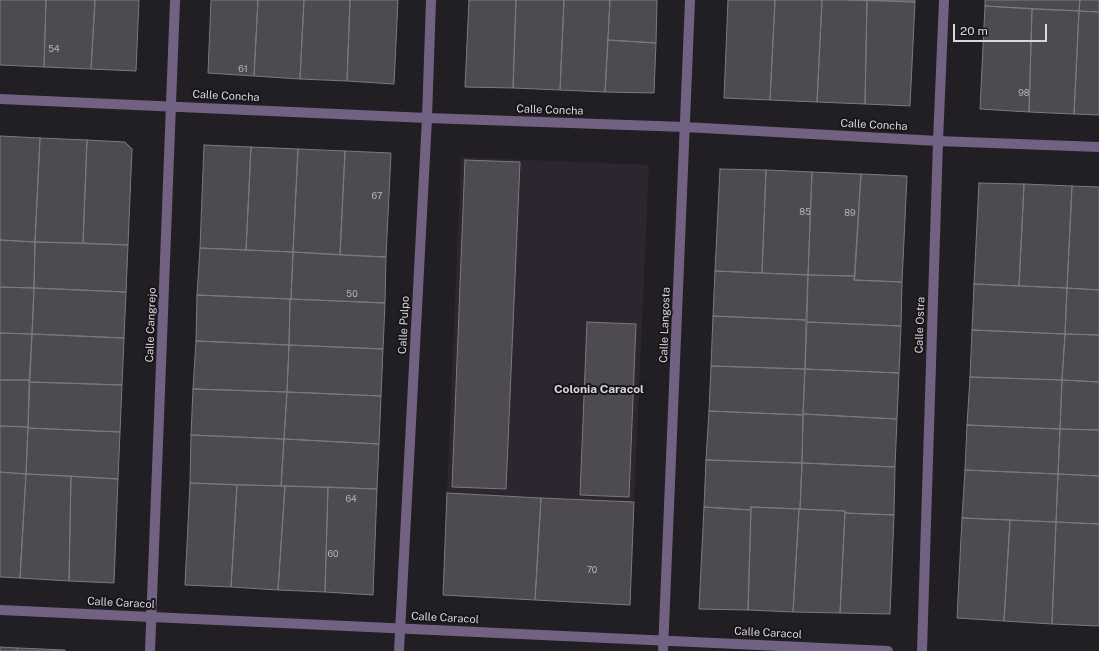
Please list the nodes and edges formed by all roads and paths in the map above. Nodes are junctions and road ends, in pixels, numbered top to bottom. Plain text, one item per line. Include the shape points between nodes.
1 (175, 0) edge
2 (431, 0) edge
3 (690, 0) edge
4 (944, 0) edge
5 (0, 99) edge
6 (171, 106) junction
7 (427, 118) junction
8 (685, 127) junction
9 (938, 141) junction
10 (1099, 147) edge
11 (0, 610) edge
12 (152, 617) junction
13 (400, 628) junction
14 (663, 640) junction
15 (150, 651) edge
16 (399, 651) edge
17 (663, 651) edge
18 (888, 651) edge
19 (922, 651) edge

1 - 6 street, Calle Cangrejo
2 - 7 street, Calle Pulpo
3 - 8 street, Calle Langosta
4 - 9 street, Calle Ostra
5 - 6 street, Calle Concha
6 - 7 street, Calle Concha
6 - 12 street, Calle Cangrejo
7 - 8 street, Calle Concha
7 - 13 street, Calle Pulpo
8 - 9 street, Calle Concha
8 - 14 street, Calle Langosta
9 - 10 street, Calle Concha
9 - 19 street, Calle Ostra
11 - 12 street, Calle Caracol
12 - 13 street, Calle Caracol
12 - 15 street, Calle Cangrejo
13 - 14 street, Calle Caracol
13 - 16 street, Calle Pulpo
14 - 17 street, Calle Langosta
14 - 18 street, Calle Caracol

